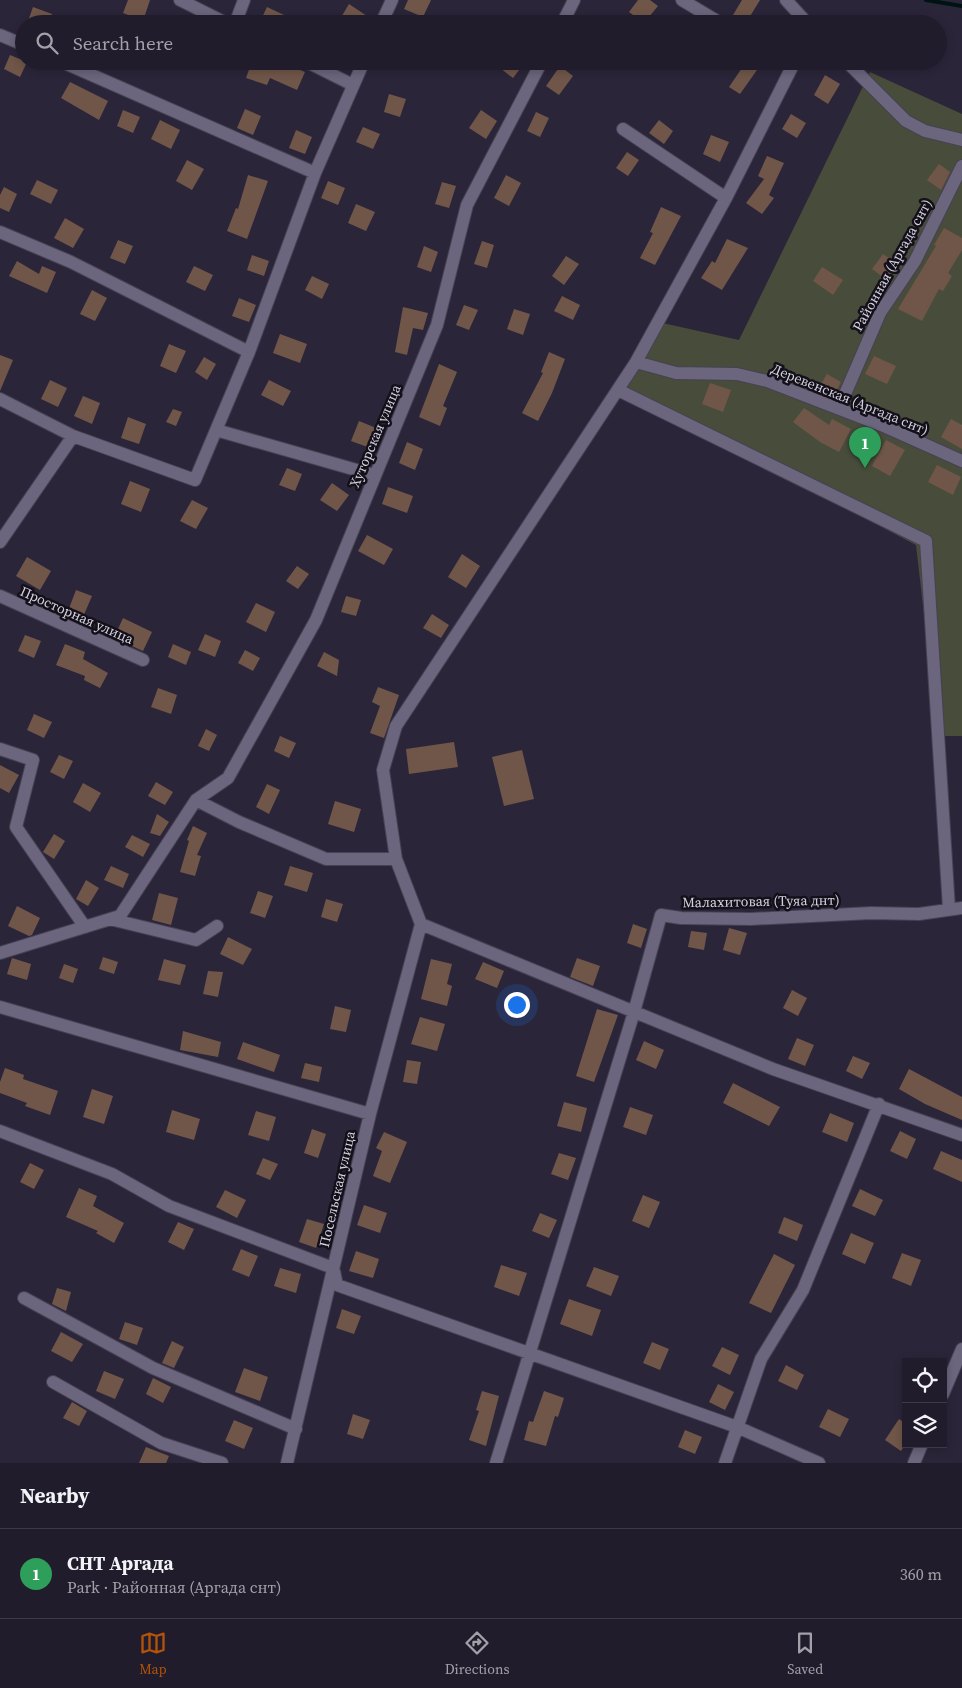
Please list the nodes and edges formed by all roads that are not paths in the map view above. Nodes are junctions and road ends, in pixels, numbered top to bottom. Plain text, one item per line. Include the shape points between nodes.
1 (180, 0) edge
2 (244, 0) edge
3 (392, 0) edge
4 (574, 0) edge
5 (682, 0) edge
6 (786, 0) edge
7 (210, 15) edge
8 (238, 15) edge
9 (385, 15) edge
10 (566, 15) edge
11 (707, 15) edge
12 (800, 15) edge
13 (0, 35) edge
14 (15, 41) edge
15 (80, 70) edge
16 (323, 70) edge
17 (360, 70) edge
18 (537, 70) edge
19 (788, 70) edge
20 (855, 70) edge
21 (353, 85) junction
22 (623, 129) dead end
23 (962, 140) edge
24 (962, 166) edge
25 (315, 173) junction
26 (726, 198) junction
27 (0, 232) edge
28 (249, 352) junction
29 (636, 362) junction
30 (618, 390) junction
31 (0, 399) edge
32 (839, 408) junction
33 (216, 430) junction
34 (73, 436) junction
35 (962, 461) edge
36 (374, 475) junction
37 (0, 542) edge
38 (0, 596) edge
39 (143, 660) dead end
40 (0, 749) edge
41 (196, 800) junction
42 (396, 858) junction
43 (962, 908) edge
44 (949, 910) junction
45 (110, 919) junction
46 (421, 924) junction
47 (217, 926) dead end
48 (85, 927) junction
49 (0, 953) edge
50 (0, 1007) edge
51 (634, 1012) junction
52 (879, 1104) junction
53 (370, 1114) junction
54 (0, 1130) edge
55 (962, 1135) edge
56 (333, 1268) junction
57 (24, 1298) dead end
58 (962, 1349) edge
59 (528, 1354) junction
60 (53, 1382) dead end
61 (947, 1385) edge
62 (738, 1427) junction
63 (296, 1429) junction
64 (920, 1448) edge
65 (222, 1463) edge
66 (288, 1463) edge
67 (496, 1463) edge
68 (725, 1463) edge
69 (819, 1463) edge
70 (914, 1463) edge

1 - 7 street
2 - 8 street
3 - 9 street
4 - 10 street
5 - 11 street
6 - 12 street
13 - 14 street
15 - 25 street
16 - 21 street
17 - 21 street
18 - 36 street, Хуторская улица via 467,205 438,325
19 - 26 street
20 - 23 street via 906,121 925,131
21 - 25 street
22 - 26 street
24 - 32 street, Районная (Аргада снт) via 915,261 880,313
25 - 28 street
26 - 29 street
27 - 28 street via 71,262
28 - 33 street
29 - 30 street
29 - 32 street, Деревенская (Аргада снт) via 676,373 737,374 767,381
30 - 42 street via 396,726 383,770
30 - 44 street via 926,541
31 - 34 street
32 - 35 street, Деревенская (Аргада снт)
33 - 34 street via 194,480
33 - 36 street
34 - 37 street
36 - 41 street, Хуторская улица via 316,620 228,778
38 - 39 street, Просторная улица
40 - 48 street via 33,760 16,827
41 - 42 street via 238,822 326,859
41 - 45 street via 120,916
42 - 46 street
43 - 44 street, Малахитовая (Туяа днт)
44 - 51 street, Малахитовая (Туяа днт) via 919,914 751,919 661,915
45 - 47 street via 196,940
45 - 48 street
46 - 51 street
46 - 53 street, Посельская улица
48 - 49 street
50 - 53 street
51 - 52 street via 773,1069
51 - 59 street
52 - 55 street
52 - 62 street via 803,1290 761,1359
53 - 56 street, Посельская улица
54 - 56 street via 112,1174 168,1206
56 - 59 street via 337,1285
56 - 63 street, Посельская улица
57 - 63 street via 153,1368
58 - 61 street
59 - 62 street
59 - 67 street
60 - 65 street via 161,1443
62 - 68 street
62 - 69 street
63 - 66 street, Посельская улица
64 - 70 street

